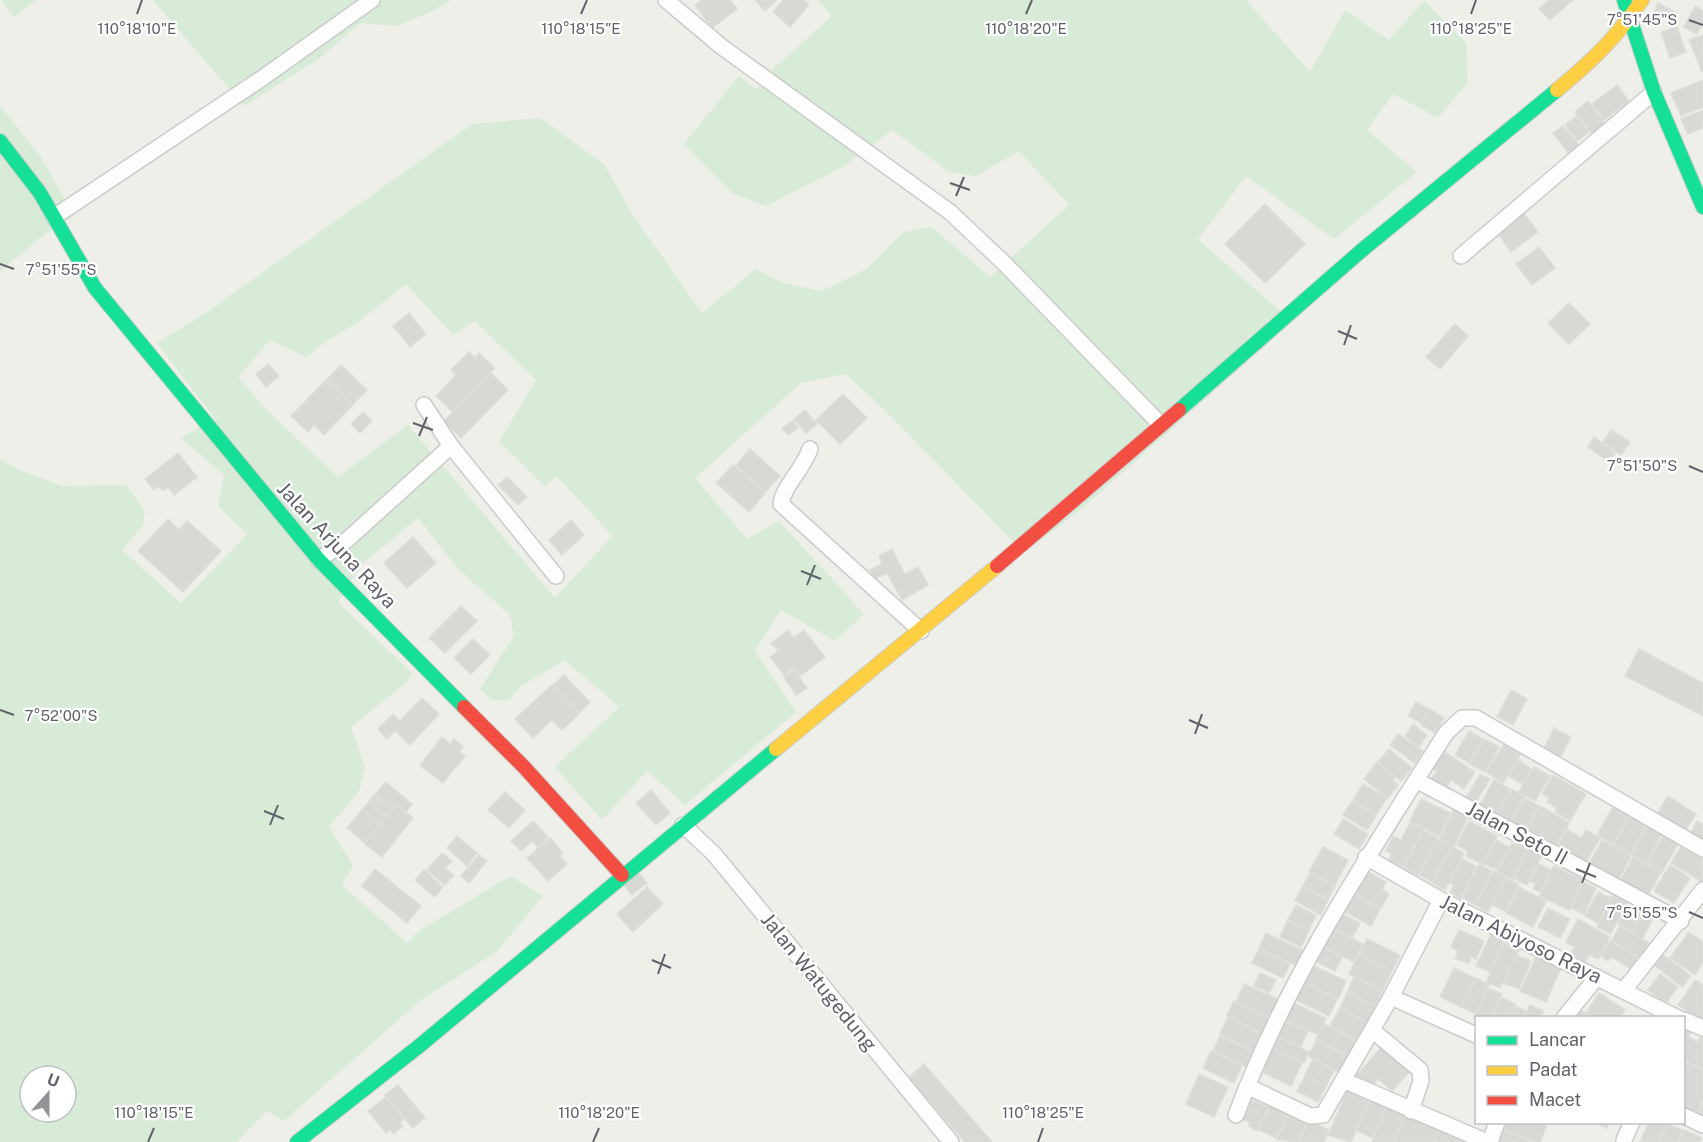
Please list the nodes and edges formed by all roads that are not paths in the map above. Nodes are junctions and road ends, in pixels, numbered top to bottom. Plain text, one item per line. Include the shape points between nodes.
1 (372, 0) edge
2 (666, 0) edge
3 (1624, 0) edge
4 (1642, 0) edge
5 (1630, 20) junction
6 (1654, 92) junction
7 (0, 141) edge
8 (1697, 172) edge
9 (1703, 207) edge
10 (54, 217) junction
11 (1461, 256) dead end
12 (424, 405) dead end
13 (1161, 425) junction
14 (451, 446) junction
15 (810, 449) dead end
16 (319, 561) junction
17 (555, 576) dead end
18 (921, 631) junction
19 (1416, 780) junction
20 (683, 825) junction
21 (1703, 849) edge
22 (1366, 857) junction
23 (622, 875) junction
24 (1703, 890) edge
25 (1441, 900) junction
26 (1681, 921) junction
27 (1597, 977) junction
28 (1624, 990) junction
29 (1391, 997) junction
30 (1565, 1016) edge
31 (1676, 1016) edge
32 (1685, 1021) edge
33 (1703, 1028) edge
34 (1372, 1030) junction
35 (1475, 1035) edge
36 (1342, 1080) junction
37 (1247, 1086) junction
38 (1411, 1111) junction
39 (1236, 1115) dead end
40 (1685, 1117) edge
41 (1496, 1124) edge
42 (1631, 1124) edge
43 (1703, 1125) edge
44 (1624, 1140) dead end
45 (297, 1142) edge
46 (951, 1142) edge
47 (1489, 1142) edge

1 - 10 street
2 - 13 street via 722,47 950,212
3 - 5 street
4 - 5 street
5 - 6 street
5 - 13 street via 1596,58 1361,251
6 - 8 street
6 - 11 street
7 - 10 street, Jalan Arjuna Raya
8 - 9 street
10 - 16 street, Jalan Arjuna Raya via 102,297
12 - 14 street
13 - 18 street
14 - 16 street
14 - 17 street
15 - 18 street via 801,471 782,494 781,504
16 - 23 street, Jalan Arjuna Raya via 524,767
18 - 20 street
19 - 21 street via 1446,733 1458,720 1473,717
19 - 22 street
19 - 26 street, Jalan Seto II
20 - 23 street
20 - 46 street, Jalan Watugedung via 714,854
22 - 25 street, Jalan Abiyoso Raya
22 - 37 street via 1313,946
23 - 45 street via 418,1047
24 - 26 street
25 - 27 street, Jalan Abiyoso Raya
25 - 29 street
26 - 28 street
27 - 28 street, Jalan Abiyoso Raya
27 - 30 street
28 - 31 street, Jalan Abiyoso Raya
29 - 34 street
29 - 35 street
32 - 33 street
34 - 36 street
34 - 38 street via 1409,1059 1421,1074
36 - 37 street via 1326,1112 1314,1118
36 - 38 street
37 - 39 street
38 - 47 street
40 - 43 street
41 - 47 street
42 - 44 street

